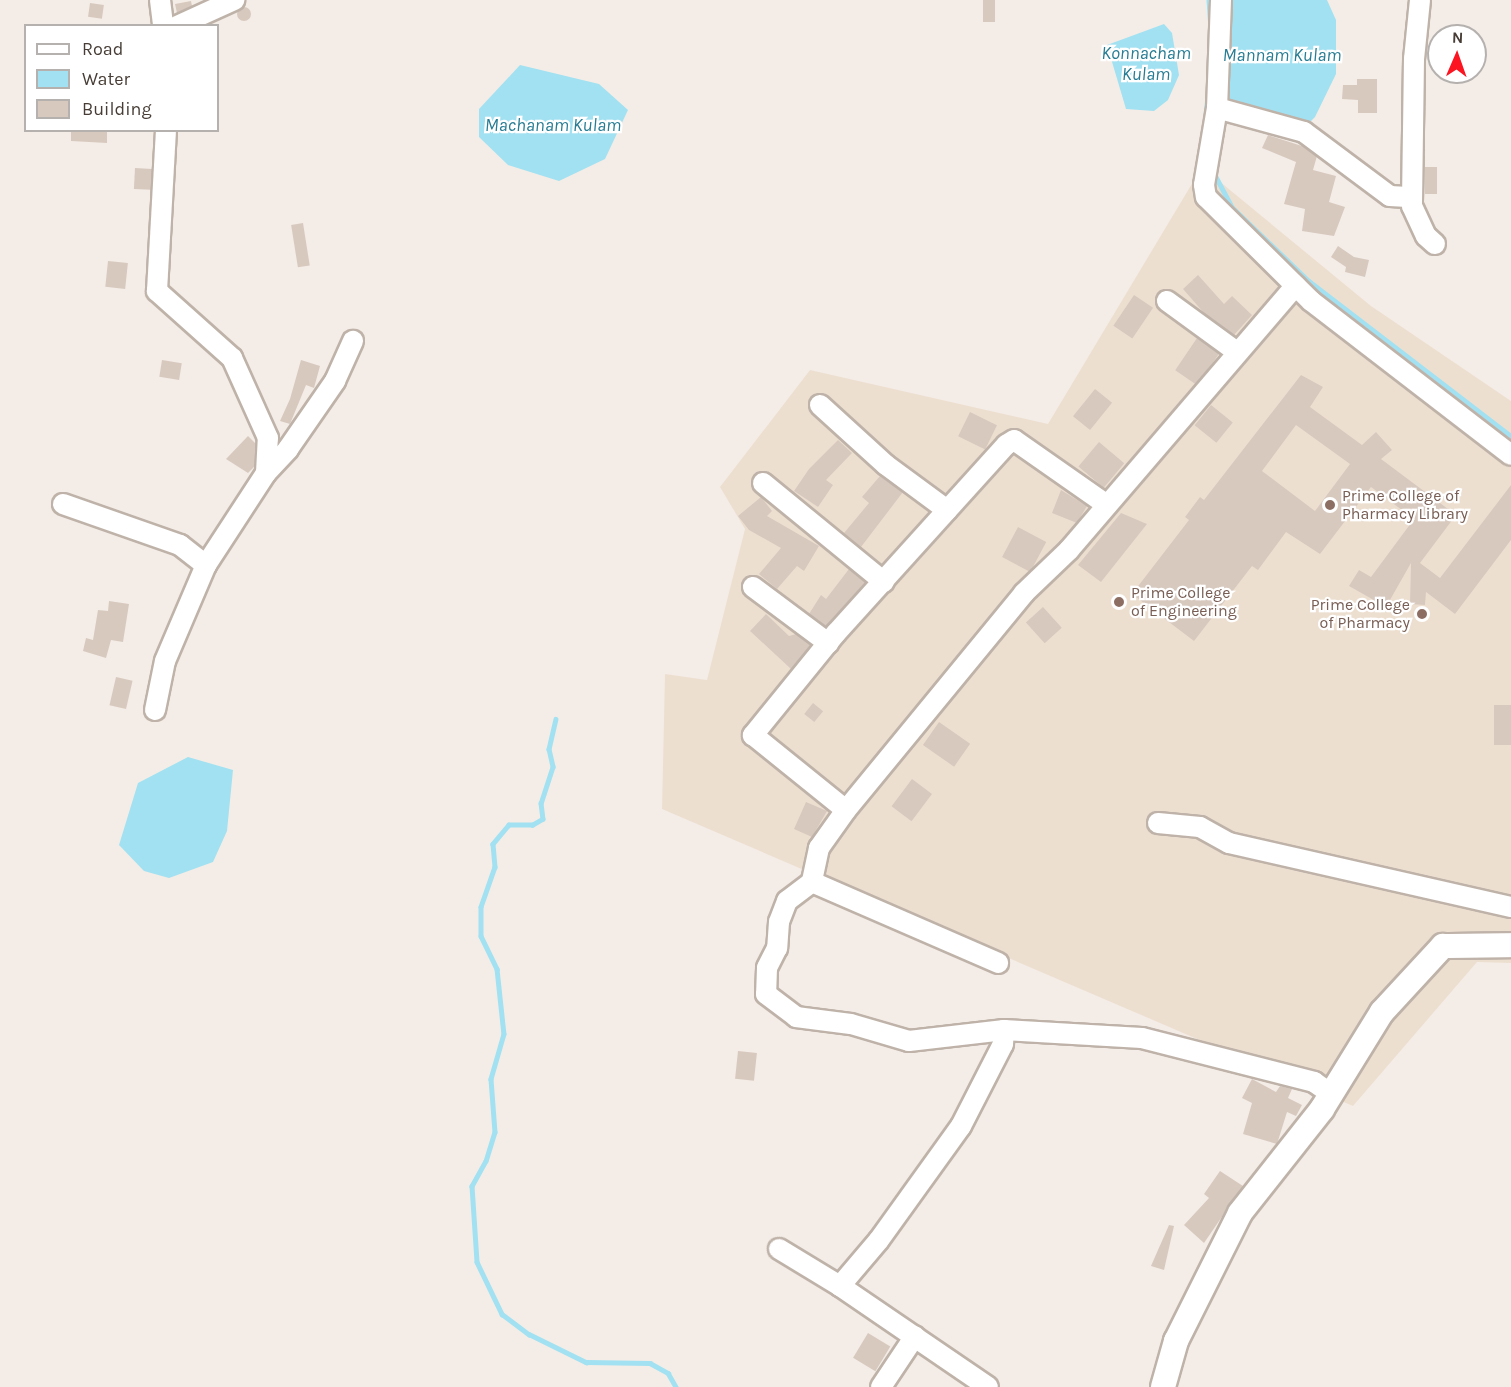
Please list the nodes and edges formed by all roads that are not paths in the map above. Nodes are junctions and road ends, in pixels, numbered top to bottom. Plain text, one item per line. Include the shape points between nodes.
1 (160, 0) edge
2 (234, 0) edge
3 (1221, 0) edge
4 (1420, 0) edge
5 (163, 24) edge
6 (181, 24) edge
7 (1217, 108) junction
8 (166, 132) edge
9 (1412, 197) junction
10 (1435, 244) dead end
11 (1295, 286) junction
12 (1167, 301) dead end
13 (353, 340) dead end
14 (1237, 352) junction
15 (820, 405) dead end
16 (268, 438) junction
17 (288, 449) junction
18 (1511, 455) edge
19 (266, 472) junction
20 (763, 483) dead end
21 (63, 504) dead end
22 (1107, 505) junction
23 (946, 510) junction
24 (206, 565) junction
25 (884, 582) junction
26 (753, 587) dead end
27 (828, 643) junction
28 (155, 710) dead end
29 (846, 810) junction
30 (1158, 823) dead end
31 (812, 882) junction
32 (1511, 907) edge
33 (1511, 945) edge
34 (998, 963) dead end
35 (1004, 1030) junction
36 (1332, 1094) junction
37 (779, 1249) dead end
38 (840, 1286) junction
39 (915, 1336) junction
40 (881, 1387) edge
41 (988, 1387) edge
42 (1162, 1387) edge

1 - 5 street
2 - 6 street
3 - 7 street
4 - 9 street via 1414,59
7 - 9 street via 1304,132 1390,196
7 - 11 street via 1206,197
8 - 16 street via 157,291 232,358
9 - 10 street via 1412,206 1426,236
11 - 14 street
11 - 18 street via 1446,409
12 - 14 street
13 - 17 street via 335,381
14 - 22 street
15 - 23 street via 886,465
16 - 17 street
16 - 19 street
17 - 19 street
19 - 24 street
20 - 25 street
21 - 24 street via 180,545
22 - 23 street via 1014,440
22 - 29 street via 1024,593
23 - 25 street
24 - 28 street via 165,661
25 - 27 street
26 - 27 street
27 - 29 street via 753,735
29 - 31 street via 819,848
30 - 32 street via 1200,827 1229,843
31 - 34 street
31 - 35 street via 787,901 779,922 777,948 767,968 766,994 796,1017 851,1024 909,1041
33 - 36 street via 1443,946 1382,1012
35 - 36 street via 1142,1038 1314,1082
35 - 38 street via 1003,1044 961,1126 879,1240
36 - 42 street via 1240,1213 1176,1341
37 - 38 street
38 - 39 street
39 - 40 street
39 - 41 street

